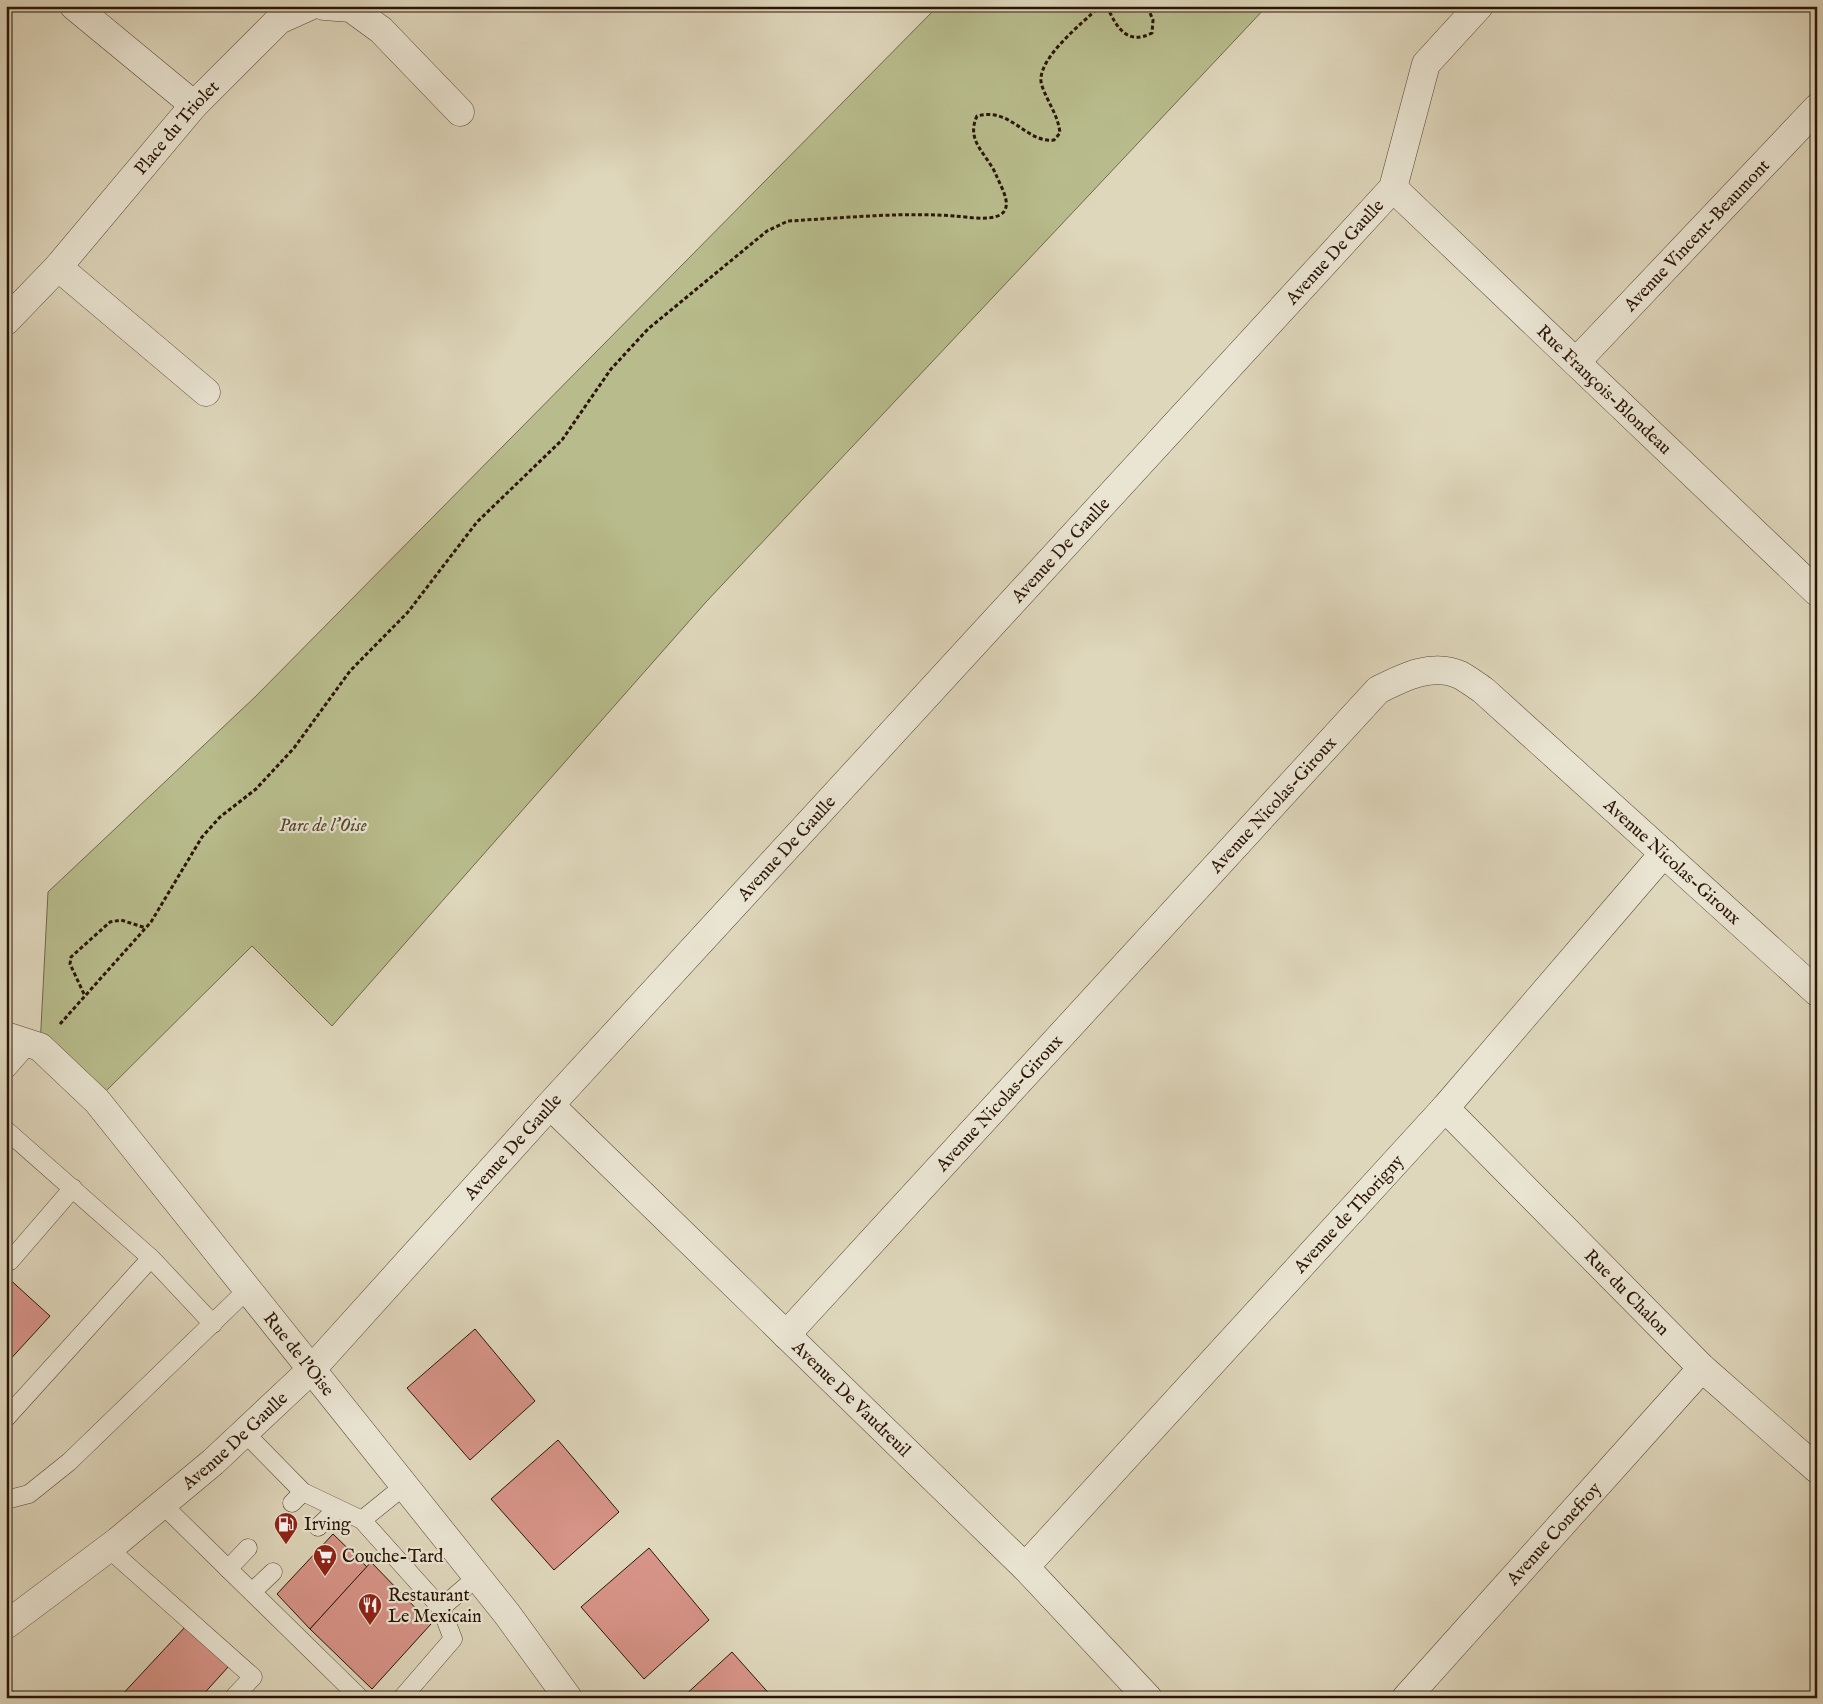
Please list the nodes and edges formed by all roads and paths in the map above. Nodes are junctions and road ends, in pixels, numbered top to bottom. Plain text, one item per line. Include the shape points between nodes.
1 (74, 6) edge
2 (310, 6) edge
3 (324, 6) edge
4 (1100, 6) edge
5 (1107, 6) edge
6 (1147, 6) edge
7 (1479, 6) edge
8 (194, 105) junction
9 (1817, 108) edge
10 (460, 112) dead end
11 (1393, 188) junction
12 (58, 267) junction
13 (6, 321) edge
14 (1576, 362) junction
15 (206, 392) dead end
16 (1817, 591) edge
17 (1664, 853) junction
18 (146, 928) junction
19 (1817, 992) edge
20 (84, 994) junction
21 (25, 1042) edge
22 (6, 1070) edge
23 (550, 1105) junction
24 (1446, 1108) junction
25 (6, 1130) edge
26 (72, 1188) junction
27 (151, 1258) junction
28 (10, 1261) dead end
29 (247, 1290) junction
30 (213, 1324) junction
31 (786, 1335) junction
32 (1702, 1368) junction
33 (311, 1370) junction
34 (6, 1418) edge
35 (245, 1433) junction
36 (1817, 1468) edge
37 (404, 1486) junction
38 (6, 1500) edge
39 (162, 1504) junction
40 (337, 1509) junction
41 (362, 1520) junction
42 (318, 1528) dead end
43 (248, 1548) dead end
44 (109, 1549) junction
45 (1025, 1567) junction
46 (228, 1569) junction
47 (273, 1572) dead end
48 (477, 1577) junction
49 (252, 1592) junction
50 (442, 1608) junction
51 (6, 1625) edge
52 (234, 1698) edge
53 (360, 1698) edge
54 (402, 1698) edge
55 (568, 1698) edge
56 (1148, 1698) edge
57 (1406, 1698) edge

1 - 8 street
2 - 8 street, Place du Triolet via 279,20
3 - 10 street via 352,8 381,30
4 - 18 path via 1044,63 1040,77 1042,86 1059,121 1060,133 1054,140 1043,142 1006,119 989,113 977,116 972,126 972,135 995,173 1007,202 1000,215 985,218 933,214 788,221 768,231 648,329 611,369 562,440 478,522 408,612 350,670 294,748 256,789 220,817 202,837
5 - 6 path via 1115,25 1130,37 1142,38 1152,33 1153,20
7 - 11 street, Avenue De Gaulle via 1426,64
8 - 12 street, Place du Triolet
9 - 14 street, Avenue Vincent-Beaumont
11 - 14 street, Rue François-Blondeau
11 - 23 street, Avenue De Gaulle
12 - 13 street, Place du Triolet
12 - 15 street
14 - 16 street, Rue François-Blondeau
17 - 19 street, Avenue Nicolas-Giroux
17 - 24 street, Avenue de Thorigny
17 - 31 street, Avenue Nicolas-Giroux via 1483,690 1458,674 1429,670 1404,677 1378,690
18 - 20 path
18 - 20 path via 121,920 110,922 71,957 70,964
20 - 21 path
21 - 22 lane
21 - 29 street, Rue de l'Oise via 98,1100
23 - 31 street, Avenue De Vaudreuil
23 - 33 street, Avenue De Gaulle
24 - 32 street, Rue du Chalon
24 - 45 street, Avenue de Thorigny
25 - 26 lane
26 - 27 lane
26 - 28 lane
27 - 30 lane
27 - 34 lane
29 - 30 lane
29 - 33 street, Rue de l'Oise
30 - 38 lane via 68,1462 29,1494
31 - 45 street, Avenue De Vaudreuil
32 - 36 street, Rue du Chalon
32 - 57 street, Avenue Conefroy
33 - 35 street, Avenue De Gaulle
33 - 37 street, Rue de l'Oise
35 - 39 street, Avenue De Gaulle
35 - 40 lane via 298,1497
37 - 41 lane
37 - 48 street, Rue de l'Oise
39 - 44 street, Avenue De Gaulle
39 - 46 lane
40 - 41 lane
40 - 42 lane
41 - 50 lane
43 - 46 lane
44 - 51 street, Avenue De Gaulle
44 - 52 lane via 253,1677
45 - 56 street, Avenue De Vaudreuil
46 - 49 lane
47 - 49 lane
48 - 50 lane
48 - 55 street, Rue de l'Oise
49 - 53 lane
50 - 54 lane via 453,1639

